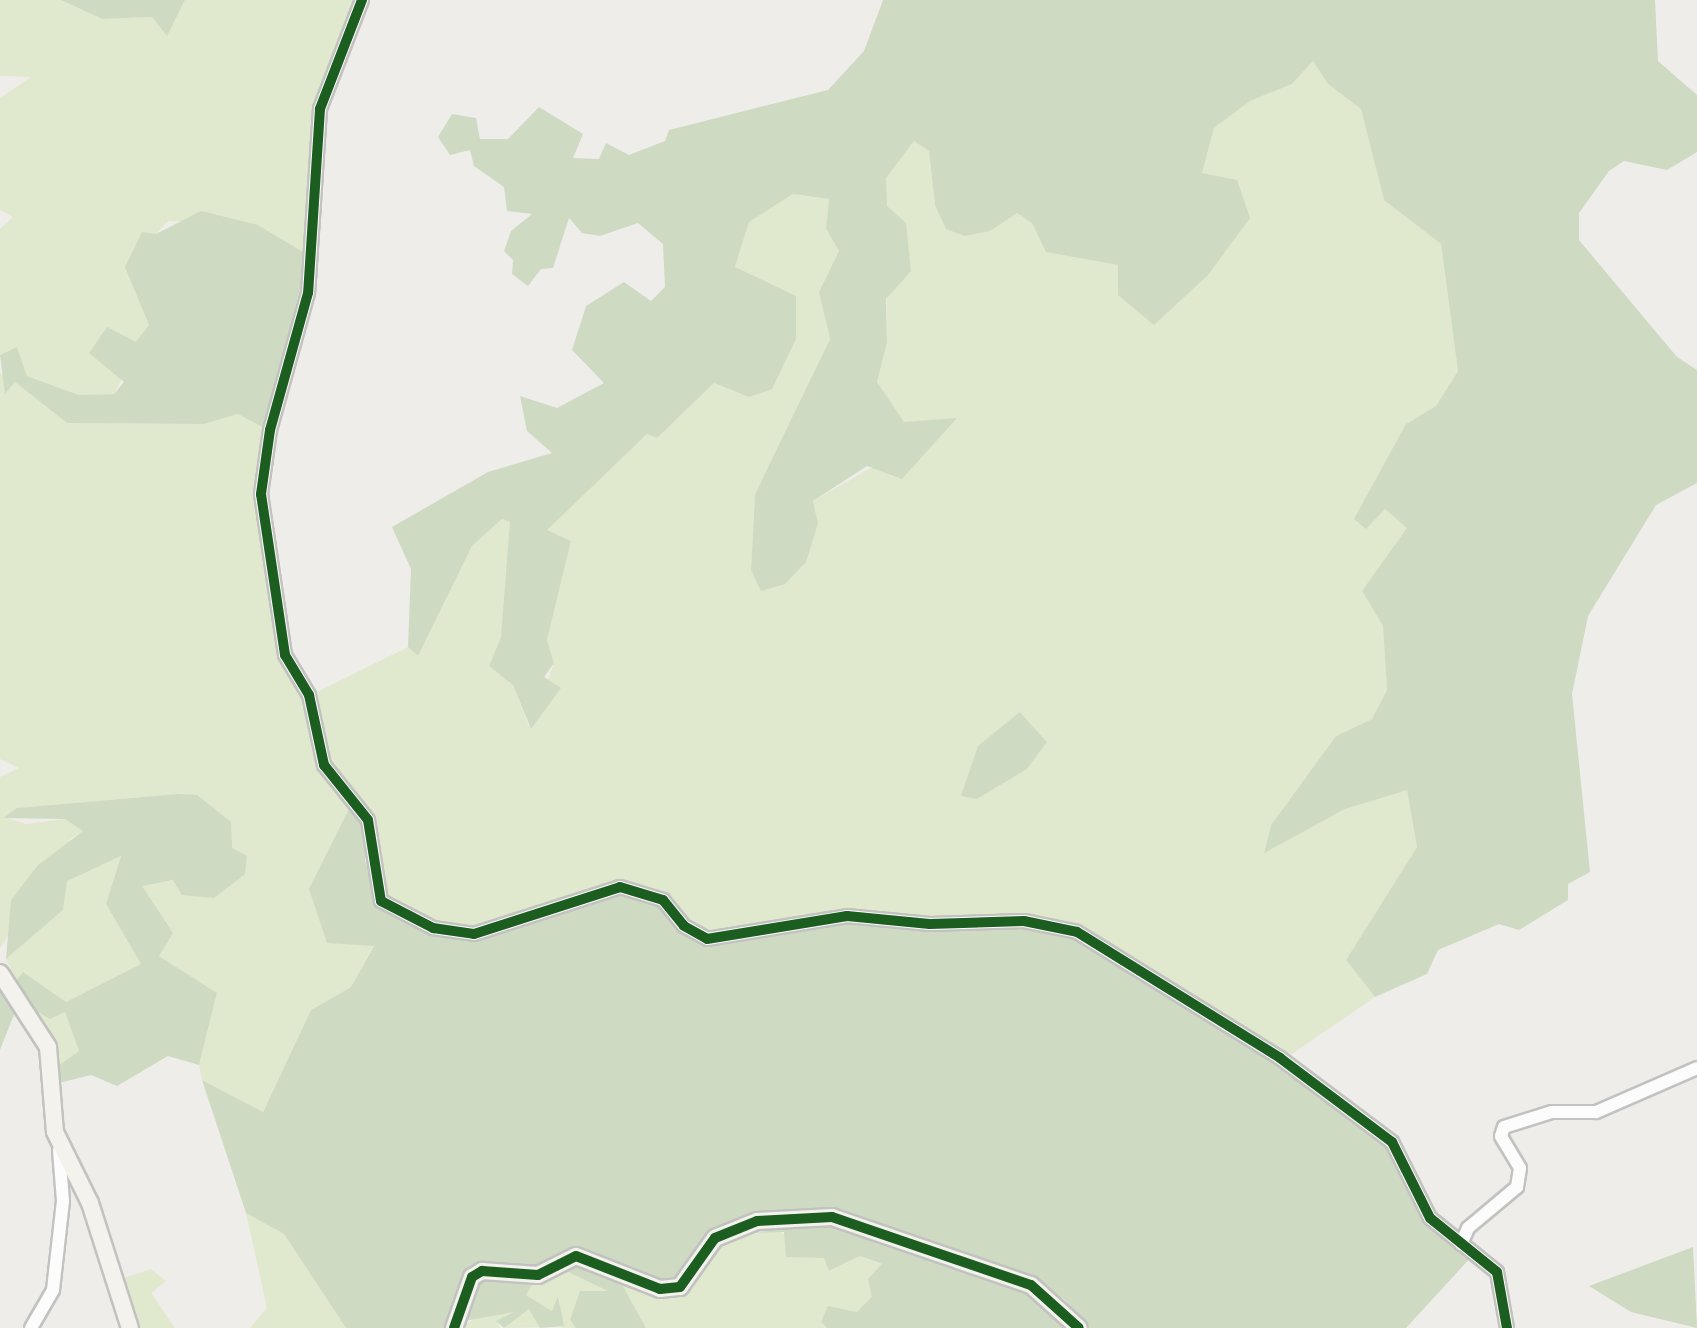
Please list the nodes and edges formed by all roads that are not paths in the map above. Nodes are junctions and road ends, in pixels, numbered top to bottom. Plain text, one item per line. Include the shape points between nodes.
1 (362, 0) edge
2 (0, 973) edge
3 (1697, 1068) edge
4 (55, 1132) junction
5 (1461, 1244) junction
6 (31, 1328) edge
7 (130, 1328) edge
8 (454, 1328) edge
9 (1079, 1328) edge
10 (1507, 1328) edge

1 - 5 street via 320,109 308,293 270,430 261,494 285,655 309,695 324,765 368,820 381,901 433,928 474,934 620,887 663,900 684,926 707,939 847,916 930,924 1024,921 1077,932 1135,962 1358,1113 1392,1142 1430,1218
2 - 4 street via 48,1047
3 - 5 street via 1596,1112 1552,1112 1504,1127 1501,1136 1520,1168 1517,1187 1468,1228
4 - 6 street via 63,1201 53,1290
4 - 7 street via 90,1203
5 - 10 street via 1497,1272
8 - 9 street via 472,1277 482,1271 538,1275 576,1256 660,1289 680,1287 715,1238 757,1221 832,1217 1031,1285

